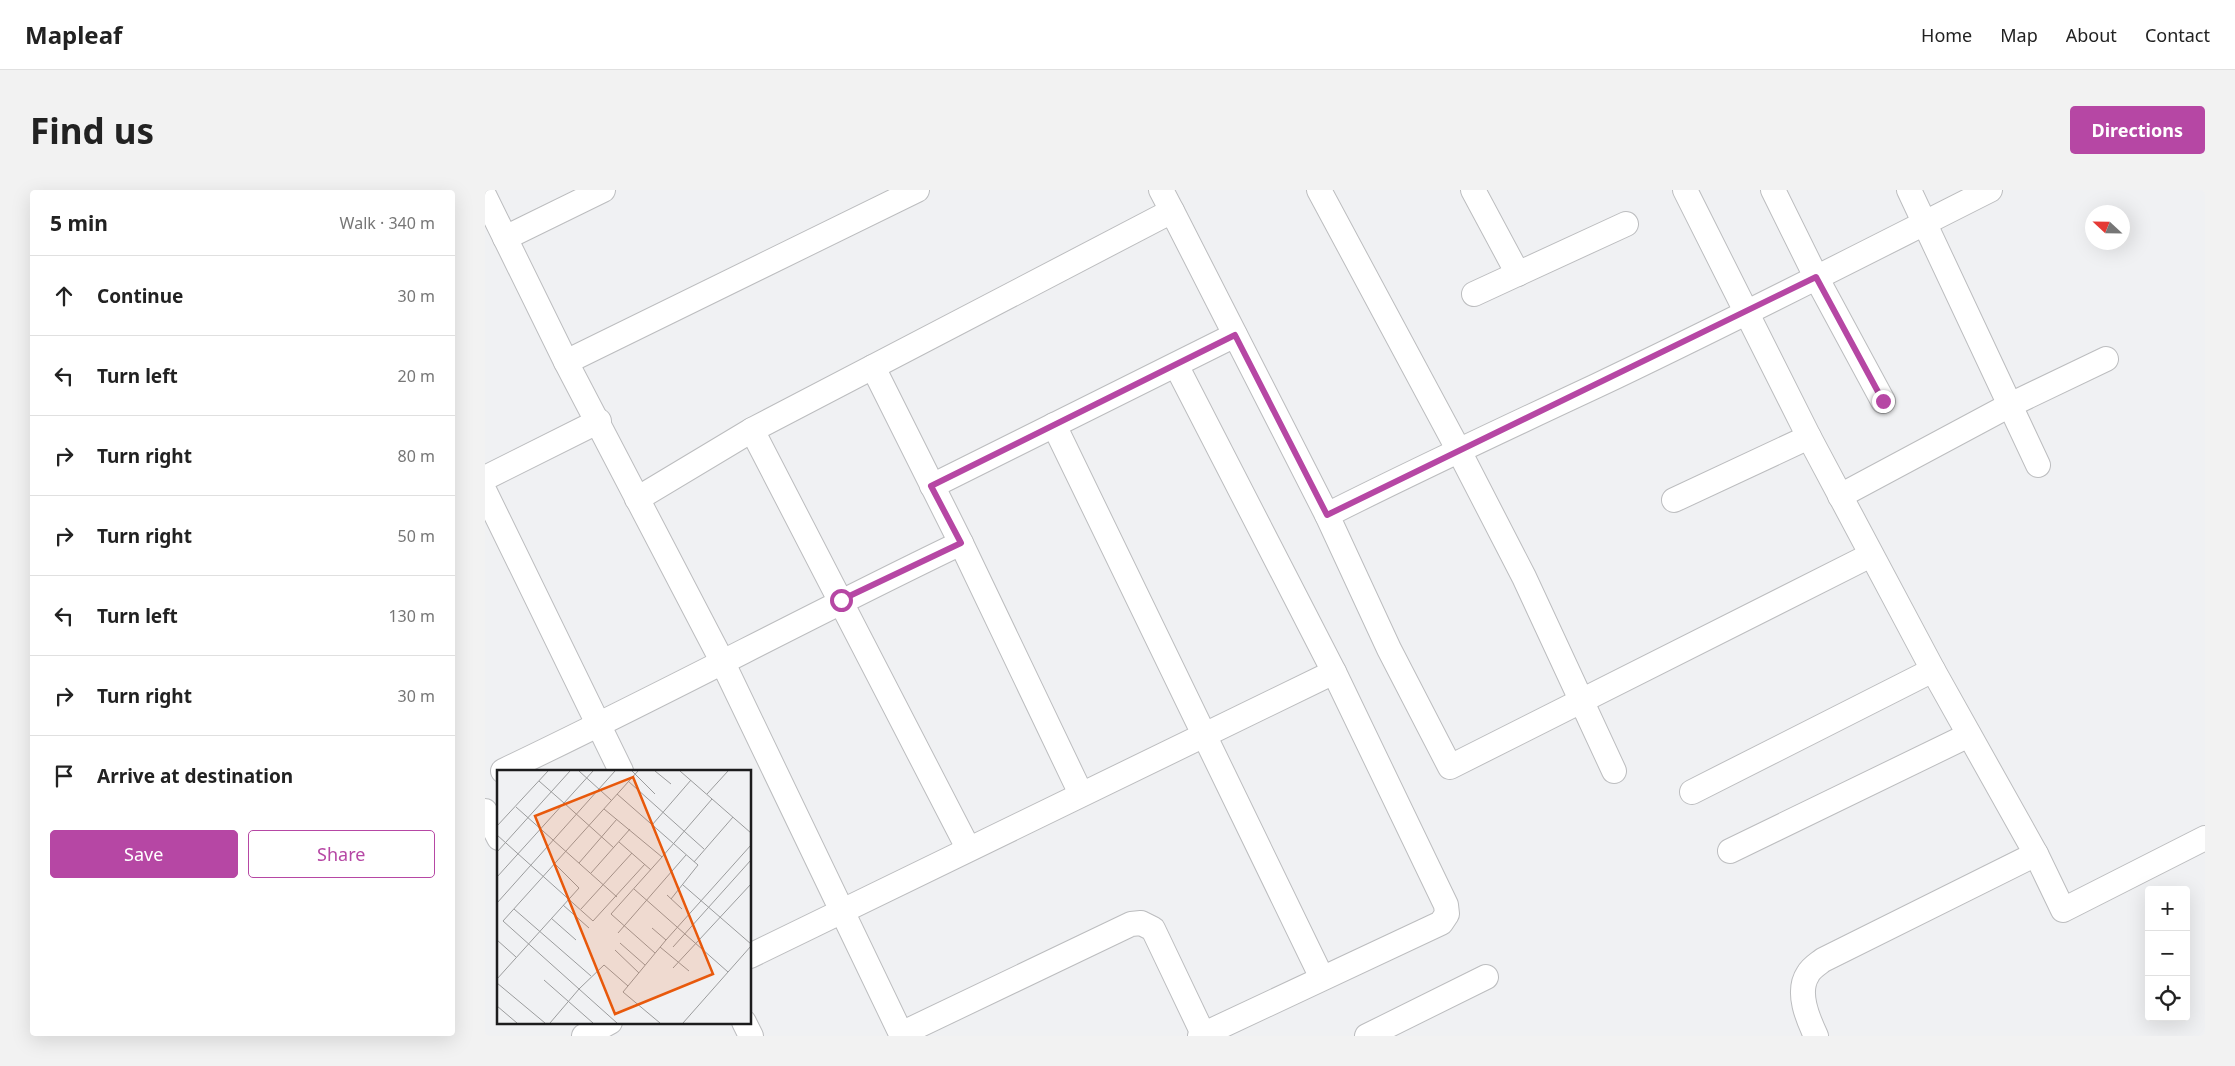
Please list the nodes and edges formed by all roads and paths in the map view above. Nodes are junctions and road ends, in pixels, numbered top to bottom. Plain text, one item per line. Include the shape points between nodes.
1 (603, 190) edge
2 (1161, 190) edge
3 (1319, 190) edge
4 (1473, 190) edge
5 (1685, 190) edge
6 (1773, 190) edge
7 (1909, 190) edge
8 (1990, 190) edge
9 (910, 191) edge
10 (485, 197) edge
11 (1172, 211) junction
12 (1925, 223) junction
13 (1626, 224) dead end
14 (505, 238) junction
15 (1518, 274) junction
16 (1816, 277) junction
17 (1474, 294) dead end
18 (1747, 312) junction
19 (1235, 335) junction
20 (2106, 359) dead end
21 (566, 362) junction
22 (1176, 364) junction
23 (873, 367) junction
24 (1883, 401) dead end
25 (2010, 405) junction
26 (599, 421) junction
27 (1054, 425) junction
28 (752, 430) junction
29 (1809, 437) junction
30 (1459, 449) junction
31 (2037, 465) dead end
32 (485, 478) edge
33 (931, 486) junction
34 (485, 492) edge
35 (1840, 496) junction
36 (637, 499) junction
37 (1674, 500) dead end
38 (1327, 515) junction
39 (961, 543) junction
40 (1871, 555) junction
41 (841, 600) junction
42 (722, 661) junction
43 (1933, 670) junction
44 (1334, 672) junction
45 (1581, 701) junction
46 (598, 726) junction
47 (1205, 734) junction
48 (1969, 735) junction
49 (505, 770) edge
50 (620, 770) edge
51 (1614, 771) dead end
52 (497, 774) edge
53 (485, 780) edge
54 (1692, 792) dead end
55 (1081, 794) junction
56 (485, 811) edge
57 (497, 834) edge
58 (2205, 838) edge
59 (968, 848) junction
60 (1730, 851) dead end
61 (2037, 854) junction
62 (843, 910) junction
63 (751, 956) edge
64 (1486, 976) dead end
65 (1322, 978) junction
66 (745, 1024) edge
67 (902, 1035) edge
68 (1202, 1035) edge
69 (751, 1036) edge
70 (1367, 1036) edge
71 (1816, 1036) edge

1 - 14 street
2 - 11 street
3 - 30 street
4 - 15 street
5 - 18 street
6 - 16 street
7 - 12 street
8 - 12 street
9 - 21 street
10 - 14 street
11 - 19 street
11 - 23 street
12 - 16 street
12 - 25 street
13 - 15 street
14 - 21 street
15 - 17 street
16 - 18 street
16 - 24 street
18 - 29 street
18 - 30 street
19 - 22 street
19 - 38 street
20 - 25 street
21 - 26 street
22 - 27 street
22 - 44 street
23 - 28 street
23 - 33 street
25 - 31 street
25 - 35 street
26 - 32 street
26 - 36 street
27 - 33 street
27 - 47 street
28 - 36 street
28 - 41 street
29 - 35 street
29 - 37 street
30 - 38 street
30 - 45 street via 1524,577
33 - 39 street
34 - 46 street
35 - 40 street
36 - 42 street
38 - 45 street via 1389,649 1450,767
39 - 41 street
39 - 55 street
40 - 43 street
40 - 45 street
41 - 42 street
41 - 59 street
42 - 46 street
42 - 62 street
43 - 48 street
43 - 54 street
44 - 47 street
44 - 65 street via 1446,905 1447,914 1441,923
45 - 51 street
46 - 49 street
46 - 50 street
47 - 55 street
47 - 65 street
48 - 60 street
48 - 61 street
52 - 53 street
55 - 59 street
56 - 57 street
58 - 61 street via 2063,910
59 - 62 street
61 - 71 street via 1823,960 1807,974 1803,988 1806,1015
62 - 63 street
62 - 67 street
64 - 70 street
65 - 68 street
66 - 69 street
67 - 68 street via 1131,924 1141,923 1153,929

